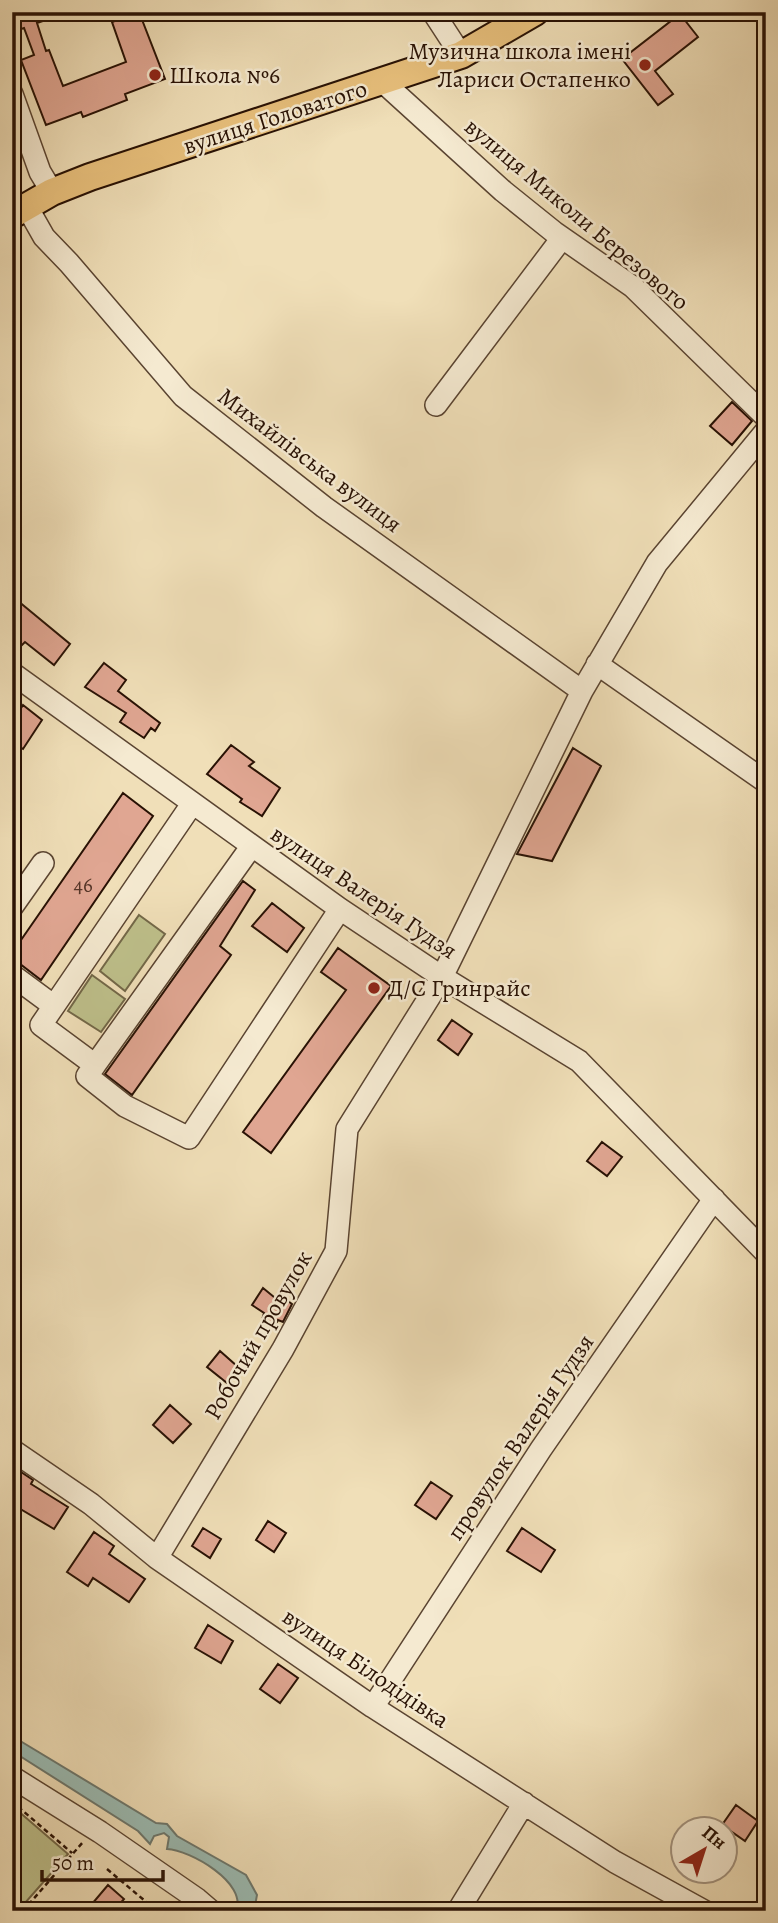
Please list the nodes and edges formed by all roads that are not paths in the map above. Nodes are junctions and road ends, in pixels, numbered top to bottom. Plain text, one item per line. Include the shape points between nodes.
1 (433, 12) edge
2 (535, 12) edge
3 (461, 55) junction
4 (383, 82) junction
5 (12, 94) edge
6 (52, 192) junction
7 (20, 211) edge
8 (562, 238) junction
9 (436, 405) dead end
10 (766, 417) edge
11 (766, 431) edge
12 (597, 664) junction
13 (12, 673) edge
14 (582, 691) junction
15 (766, 782) edge
16 (192, 804) junction
17 (251, 847) junction
18 (43, 863) dead end
19 (12, 907) edge
20 (340, 909) junction
21 (12, 975) edge
22 (442, 978) junction
23 (54, 1006) junction
24 (95, 1065) junction
25 (714, 1199) junction
26 (766, 1254) edge
27 (12, 1450) edge
28 (157, 1558) junction
29 (373, 1706) junction
30 (12, 1777) edge
31 (524, 1803) junction
32 (211, 1911) edge
33 (458, 1911) edge
34 (704, 1911) edge

1 - 3 street
2 - 3 main road, вулиця Головатого
3 - 4 main road, вулиця Головатого
4 - 6 main road, вулиця Головатого
4 - 8 street, вулиця Миколи Березового
5 - 6 street via 40,172
6 - 7 main road, вулиця Головатого
7 - 14 street, Михайлівська вулиця via 183,396 324,507
8 - 9 street
8 - 10 street, вулиця Миколи Березового via 633,287
11 - 12 street via 657,563
12 - 14 street
12 - 15 street
13 - 16 street, вулиця Валерія Гудзя
14 - 22 street, Робочий провулок
16 - 17 street, вулиця Валерія Гудзя
16 - 23 street
17 - 20 street, вулиця Валерія Гудзя
17 - 24 street
18 - 19 street
20 - 22 street, вулиця Валерія Гудзя
20 - 24 street via 189,1138 125,1105 87,1076
21 - 23 street
22 - 25 street, вулиця Валерія Гудзя via 579,1061
22 - 28 street, Робочий провулок via 347,1129 336,1251 283,1349
23 - 24 street via 41,1025
25 - 26 street, вулиця Валерія Гудзя
25 - 29 street, провулок Валерія Гудзя via 541,1449
27 - 28 street, вулиця Білодідівка via 92,1504
28 - 29 street, вулиця Білодідівка
29 - 31 street, вулиця Білодідівка
30 - 32 street via 100,1832
31 - 33 street
31 - 34 street, вулиця Білодідівка via 615,1862

